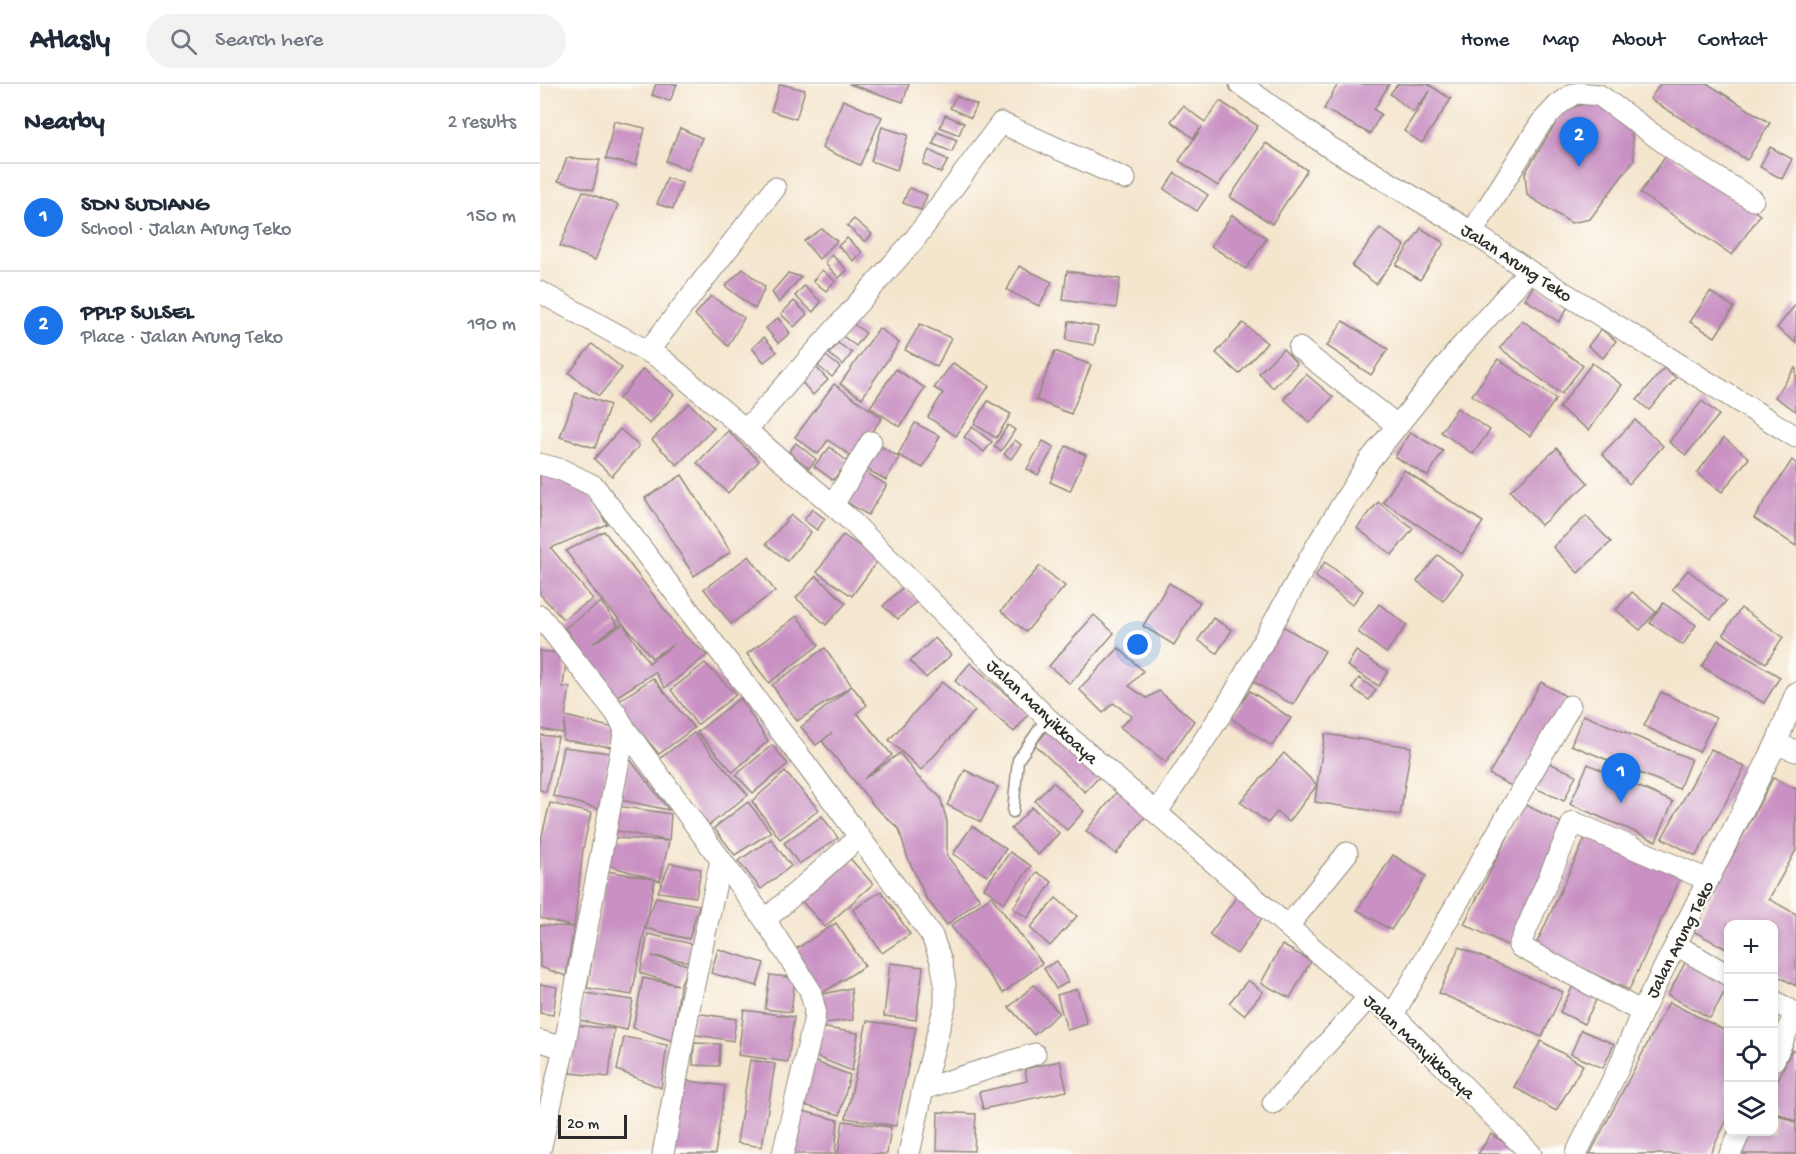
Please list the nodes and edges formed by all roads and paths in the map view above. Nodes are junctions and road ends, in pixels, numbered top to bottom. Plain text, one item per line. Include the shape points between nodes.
1 (1240, 84) edge
2 (1125, 179) dead end
3 (775, 189) dead end
4 (1753, 200) dead end
5 (1472, 232) junction
6 (1529, 271) junction
7 (540, 292) edge
8 (1299, 348) dead end
9 (648, 351) junction
10 (1398, 426) junction
11 (747, 430) junction
12 (1796, 438) edge
13 (871, 442) dead end
14 (540, 464) edge
15 (833, 506) junction
16 (540, 616) edge
17 (1796, 693) edge
18 (1570, 706) dead end
19 (1047, 718) junction
20 (625, 729) junction
21 (1786, 747) edge
22 (1013, 812) dead end
23 (1157, 812) junction
24 (859, 837) junction
25 (1347, 853) dead end
26 (721, 860) junction
27 (1708, 880) junction
28 (765, 920) junction
29 (1288, 926) junction
30 (1677, 945) junction
31 (1726, 974) edge
32 (1370, 997) junction
33 (1778, 1004) edge
34 (1642, 1012) junction
35 (1796, 1013) edge
36 (1393, 1015) junction
37 (540, 1041) edge
38 (564, 1048) junction
39 (1778, 1050) edge
40 (1035, 1054) dead end
41 (923, 1089) junction
42 (1273, 1103) dead end
43 (1738, 1136) edge
44 (540, 1150) edge
45 (663, 1154) edge
46 (783, 1154) edge
47 (909, 1154) edge
48 (1531, 1154) edge
49 (1576, 1154) edge
50 (1730, 1154) edge

1 - 5 street, Jalan Arung Teko via 1326,145
2 - 11 street via 1001,123 915,240
3 - 9 street
4 - 5 street via 1681,155 1599,95 1573,94 1541,123
5 - 6 street, Jalan Arung Teko
6 - 10 street via 1459,349
6 - 12 street, Jalan Arung Teko
7 - 9 street, Jalan Manyikkoaya
8 - 10 street
9 - 11 street, Jalan Manyikkoaya
10 - 23 street via 1351,490 1231,699
11 - 15 street, Jalan Manyikkoaya
13 - 15 street
14 - 24 street via 594,486
15 - 19 street, Jalan Manyikkoaya
16 - 20 street
17 - 21 street, Jalan Arung Teko
18 - 36 street
19 - 22 lane via 1018,760
19 - 23 street, Jalan Manyikkoaya
20 - 26 street
20 - 38 street
21 - 27 street, Jalan Arung Teko
23 - 29 street, Jalan Manyikkoaya
24 - 28 street
24 - 41 street via 932,936 941,961 945,1005
25 - 29 street
26 - 28 street
26 - 45 street
27 - 30 street, Jalan Arung Teko
27 - 34 street via 1573,822 1519,946
28 - 46 street via 810,990 815,1010
29 - 32 street, Jalan Manyikkoaya
30 - 31 street
30 - 34 street, Jalan Arung Teko
32 - 36 street, Jalan Manyikkoaya
32 - 42 street
33 - 35 street
34 - 49 street, Jalan Arung Teko
35 - 39 street
36 - 48 street, Jalan Manyikkoaya
37 - 38 street
38 - 44 street
40 - 41 street
41 - 47 street
43 - 50 street

